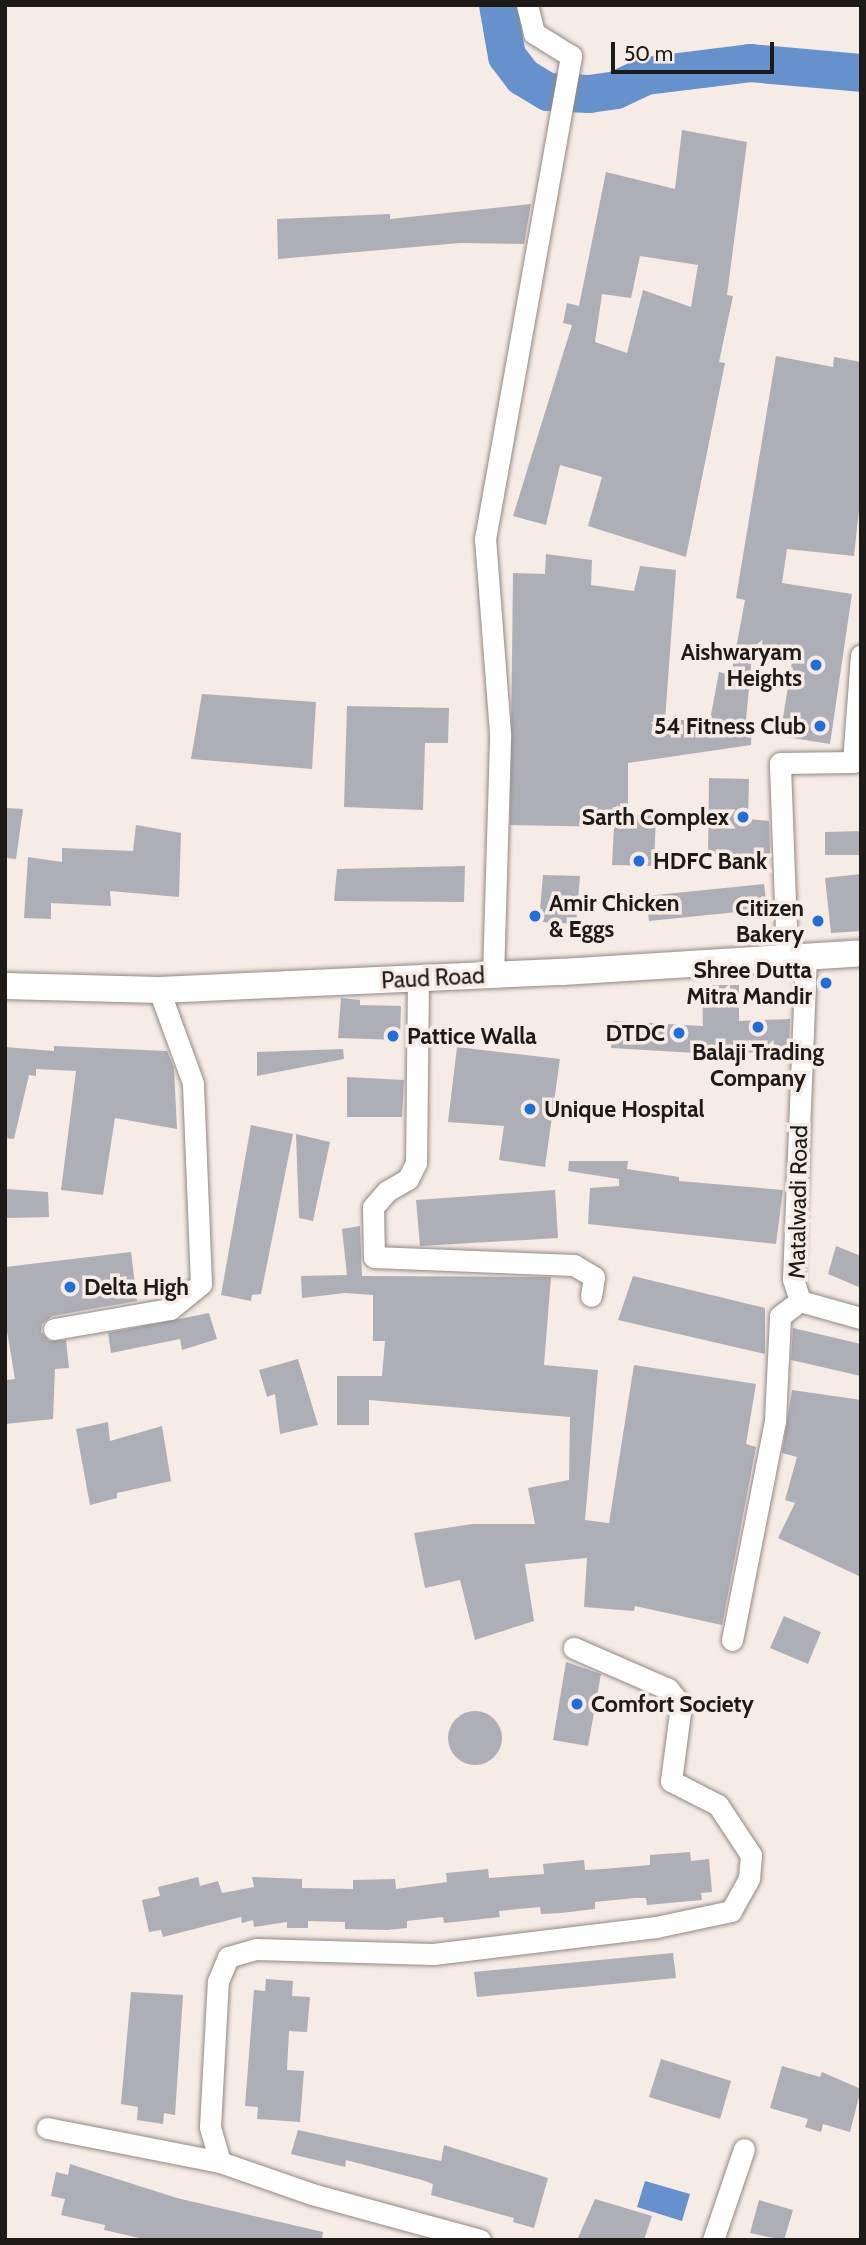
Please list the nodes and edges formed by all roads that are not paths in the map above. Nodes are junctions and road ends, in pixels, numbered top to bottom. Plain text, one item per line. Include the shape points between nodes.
1 (527, 5) edge
2 (861, 655) edge
3 (857, 762) edge
4 (861, 953) edge
5 (797, 956) junction
6 (493, 976) junction
7 (418, 979) junction
8 (5, 986) edge
9 (159, 990) junction
10 (591, 1296) dead end
11 (800, 1301) junction
12 (861, 1318) edge
13 (54, 1329) dead end
14 (732, 1640) dead end
15 (574, 1648) dead end
16 (47, 2128) dead end
17 (744, 2148) dead end
18 (220, 2162) junction
19 (480, 2240) edge
20 (713, 2240) edge

1 - 6 street via 534,33 571,56 485,539 500,733
2 - 3 street
3 - 5 street, Matalwadi Road via 780,763
4 - 5 main road, Paud Road
5 - 6 main road, Paud Road
5 - 11 street, Matalwadi Road via 793,1279
6 - 7 main road, Paud Road
7 - 9 main road, Paud Road
7 - 10 street via 416,1163 408,1179 387,1191 373,1207 374,1257 574,1265 594,1277
8 - 9 main road, Paud Road
9 - 13 street via 193,1083 201,1284 170,1309
11 - 12 street, Matalwadi Road
11 - 14 street via 780,1316 775,1419
15 - 18 street via 668,1689 681,1705 671,1781 718,1805 751,1855 749,1878 732,1911 656,1927 433,1954 294,1947 256,1949 228,1957 218,1980 210,2127
16 - 18 street
17 - 20 street
18 - 19 street via 312,2194

